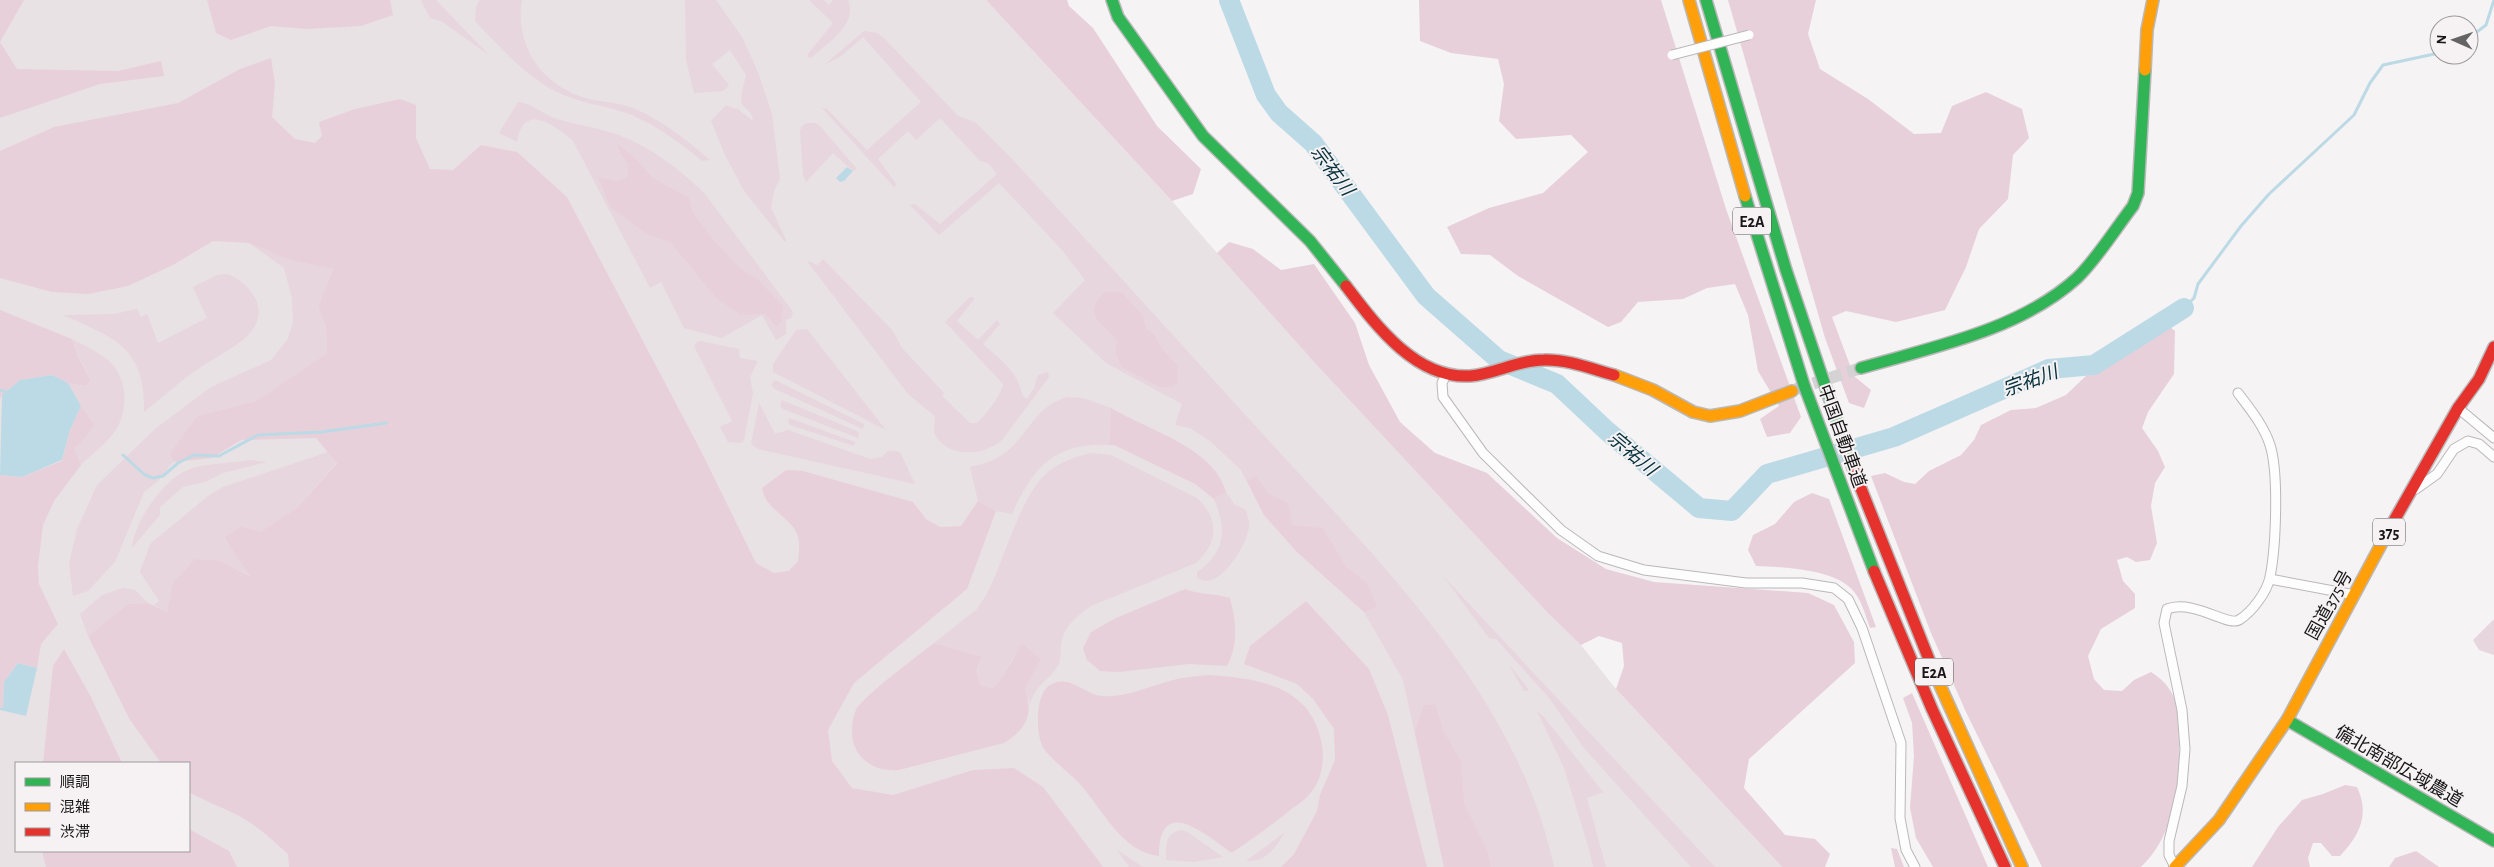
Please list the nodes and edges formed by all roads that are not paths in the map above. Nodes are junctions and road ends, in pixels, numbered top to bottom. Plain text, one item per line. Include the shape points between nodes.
1 (1112, 0) edge
2 (1689, 0) edge
3 (1706, 0) edge
4 (2152, 0) edge
5 (1749, 34) dead end
6 (1672, 55) dead end
7 (2494, 347) edge
8 (1861, 368) tunnel mouth
9 (1447, 373) junction
10 (1792, 391) tunnel mouth
11 (2238, 393) dead end
12 (2458, 408) junction
13 (2494, 438) edge
14 (2494, 457) edge
15 (2409, 493) junction
16 (2270, 579) junction
17 (2355, 595) junction
18 (2287, 720) junction
19 (2494, 841) edge
20 (1915, 867) edge
21 (2005, 867) edge
22 (2022, 867) edge
23 (2175, 867) edge

1 - 9 main road via 1118,17 1203,135 1238,173 1310,240 1387,337 1406,352
2 - 21 main road, 中国自動車道 / E2A via 1744,196 1823,440 1891,614
3 - 22 main road, 中国自動車道 / E2A via 1763,200 1839,433 1962,739
4 - 8 main road via 2147,30 2138,193 2133,206 2110,238 2078,277 2043,305 1970,336
5 - 6 street, bridge
7 - 12 main road, 国道375号 / 375 via 2479,379
9 - 10 main road via 1485,375 1521,363 1552,359 1646,386 1696,414 1712,417
9 - 20 street via 1442,383 1443,397 1483,453 1561,530 1598,556 1644,570 1746,583 1802,583 1834,588 1848,599 1862,628 1901,743 1900,818 1906,850
11 - 16 street via 2270,444 2276,472
12 - 13 street
12 - 15 main road, 国道375号 / 375
14 - 15 street via 2480,444 2468,441 2454,449 2438,474
15 - 17 main road, 国道375号 / 375
16 - 17 street
16 - 23 street via 2254,607 2238,621 2186,605 2167,609 2165,615 2166,638 2182,710 2185,749 2182,786 2169,841 2169,855
17 - 18 main road, 国道375号 / 375
18 - 19 main road, 備北南部広域農道
18 - 23 main road, 国道375号 / 375 via 2219,820

